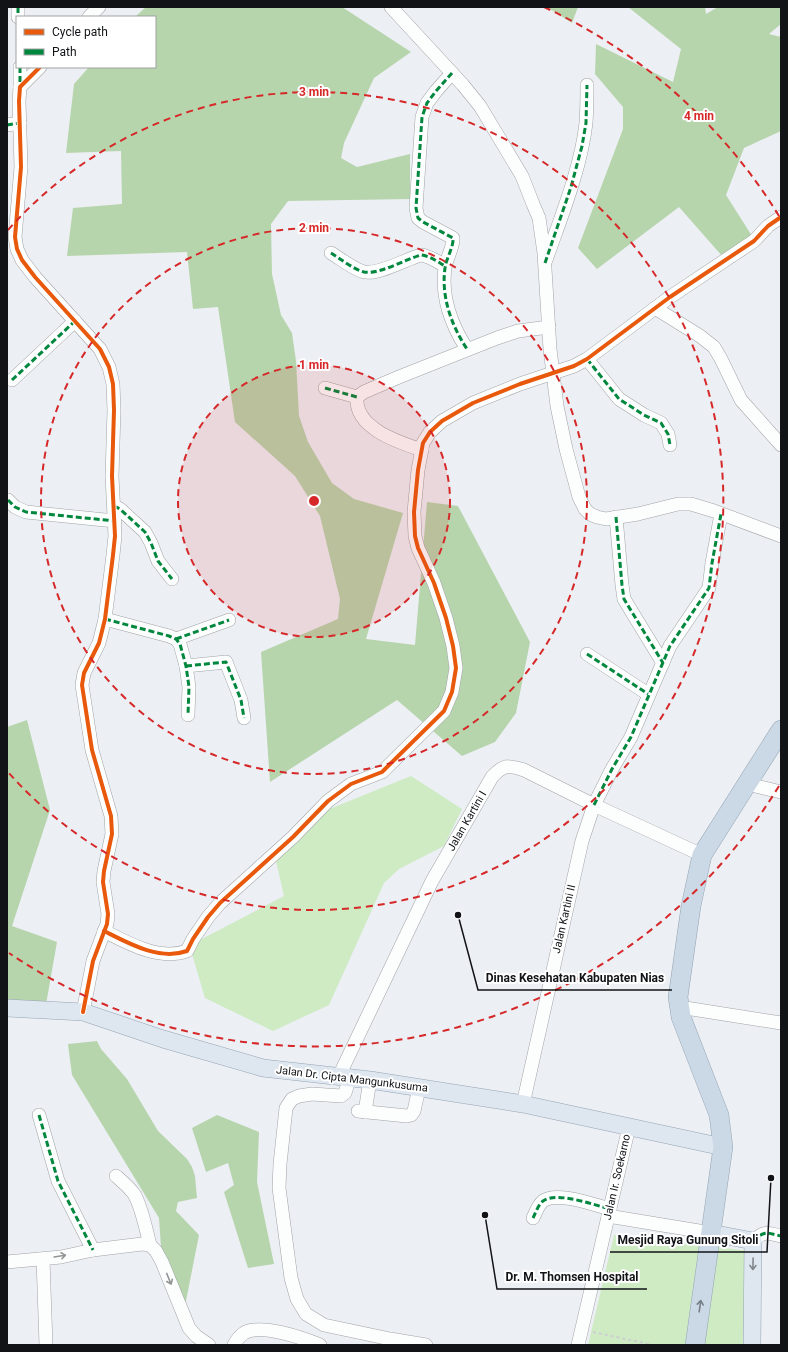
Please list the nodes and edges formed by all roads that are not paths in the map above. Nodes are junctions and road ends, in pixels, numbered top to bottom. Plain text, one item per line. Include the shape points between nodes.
1 (99, 7) edge
2 (391, 7) edge
3 (90, 16) edge
4 (20, 68) edge
5 (39, 68) edge
6 (452, 73) junction
7 (588, 85) dead end
8 (20, 87) junction
9 (20, 123) junction
10 (7, 125) edge
11 (781, 217) edge
12 (331, 253) dead end
13 (545, 263) junction
14 (445, 266) junction
15 (655, 308) junction
16 (75, 321) junction
17 (549, 327) junction
18 (467, 349) junction
19 (587, 359) junction
20 (553, 374) junction
21 (12, 380) dead end
22 (325, 388) dead end
23 (357, 397) junction
24 (670, 445) dead end
25 (781, 445) edge
26 (422, 450) junction
27 (8, 500) edge
28 (114, 506) junction
29 (721, 514) junction
30 (616, 517) junction
31 (115, 521) junction
32 (781, 536) edge
33 (172, 579) dead end
34 (105, 619) junction
35 (228, 620) dead end
36 (176, 639) junction
37 (587, 654) dead end
38 (663, 662) junction
39 (186, 666) junction
40 (648, 694) junction
41 (188, 715) dead end
42 (244, 718) dead end
43 (781, 730) edge
44 (747, 784) junction
45 (781, 792) edge
46 (594, 805) junction
47 (702, 855) junction
48 (104, 931) junction
49 (679, 1007) junction
50 (7, 1008) edge
51 (83, 1012) junction
52 (781, 1023) edge
53 (344, 1076) junction
54 (370, 1080) junction
55 (419, 1088) junction
56 (523, 1104) junction
57 (39, 1115) dead end
58 (629, 1126) junction
59 (723, 1147) junction
60 (116, 1176) dead end
61 (609, 1212) junction
62 (533, 1218) dead end
63 (711, 1233) junction
64 (781, 1236) edge
65 (754, 1241) junction
66 (150, 1245) junction
67 (93, 1250) junction
68 (43, 1259) junction
69 (7, 1262) edge
70 (46, 1345) edge
71 (209, 1345) edge
72 (234, 1345) edge
73 (320, 1345) edge
74 (426, 1345) edge
75 (578, 1345) edge
76 (695, 1345) edge
77 (752, 1345) edge

1 - 3 street
2 - 6 street
4 - 8 street
5 - 8 street
6 - 13 street via 480,106 522,176 539,218
6 - 14 street via 427,103 422,117 416,208 418,218 453,238
7 - 13 street via 582,146
8 - 9 street
9 - 10 street
9 - 16 street via 21,167 15,237 17,249 35,277
11 - 15 street via 754,241
12 - 14 street via 363,272 387,268 421,255
13 - 17 street
14 - 18 street via 446,301 456,330
15 - 19 street
15 - 25 street via 714,347 741,400
16 - 21 street
16 - 28 street via 100,349 109,367 113,384
17 - 18 street via 518,331
17 - 20 street
18 - 23 street
19 - 20 street
19 - 24 street via 619,399 661,424 668,434
20 - 26 street via 473,403 442,421 430,432
20 - 30 street via 566,449 578,497 590,514 597,517
22 - 23 street
23 - 26 street via 359,411 374,429 398,442
26 - 48 street via 414,512 415,536 446,618 456,668 452,692 444,711 382,772 351,784 328,801 293,837 220,903 187,951 179,954 155,952 137,947
27 - 31 street via 26,512
28 - 31 street
28 - 33 street via 145,532 158,561
29 - 30 street via 691,504 678,504
29 - 32 street
29 - 38 street, Jalan Kartini II via 709,588 670,646
30 - 38 street via 624,599
31 - 34 street via 114,555
34 - 36 street
34 - 48 street via 99,643 84,673 82,685 92,750 111,816 112,834 103,882 108,914
35 - 36 street
36 - 39 street via 180,644
37 - 40 street
38 - 40 street, Jalan Kartini II
39 - 41 street via 189,687
39 - 42 street via 226,662 241,700
40 - 46 street, Jalan Kartini II via 631,737
43 - 44 highway
44 - 45 street
44 - 47 highway
46 - 47 street, Jalan Kartini I
46 - 53 street, Jalan Kartini I via 524,770 513,766 499,769 432,881
46 - 56 street, Jalan Kartini II via 582,841
47 - 49 highway via 691,906 678,997
48 - 51 street via 93,961
49 - 52 street
49 - 59 highway via 719,1115
50 - 51 main road, Jalan Dr. Cipta Mangunkusuma
51 - 53 main road, Jalan Dr. Cipta Mangunkusuma via 263,1068
53 - 54 main road, Jalan Dr. Cipta Mangunkusuma
53 - 74 street, Jalan Kartini I via 343,1095 299,1096 292,1099 286,1108 279,1188 291,1278 297,1299 306,1314 324,1325
54 - 55 main road, Jalan Dr. Cipta Mangunkusuma
54 - 55 street via 362,1112 411,1115
55 - 56 main road, Jalan Dr. Cipta Mangunkusuma
56 - 58 main road, Jalan Dr. Cipta Mangunkusuma
57 - 67 street via 58,1181
58 - 59 main road, Jalan Dr. Cipta Mangunkusuma
58 - 61 street, Jalan Ir. Soekarno
59 - 63 highway
60 - 66 street via 135,1195
61 - 62 street via 552,1197 539,1205
61 - 63 street
61 - 75 street, Jalan Ir. Soekarno
63 - 65 main road
76 -> 63 highway
64 - 65 street via 764,1233
65 -> 77 main road
66 - 67 street
66 -> 71 street via 162,1262 189,1328
68 -> 67 street
68 - 69 street
68 - 70 street
72 - 73 street via 245,1333 272,1330

